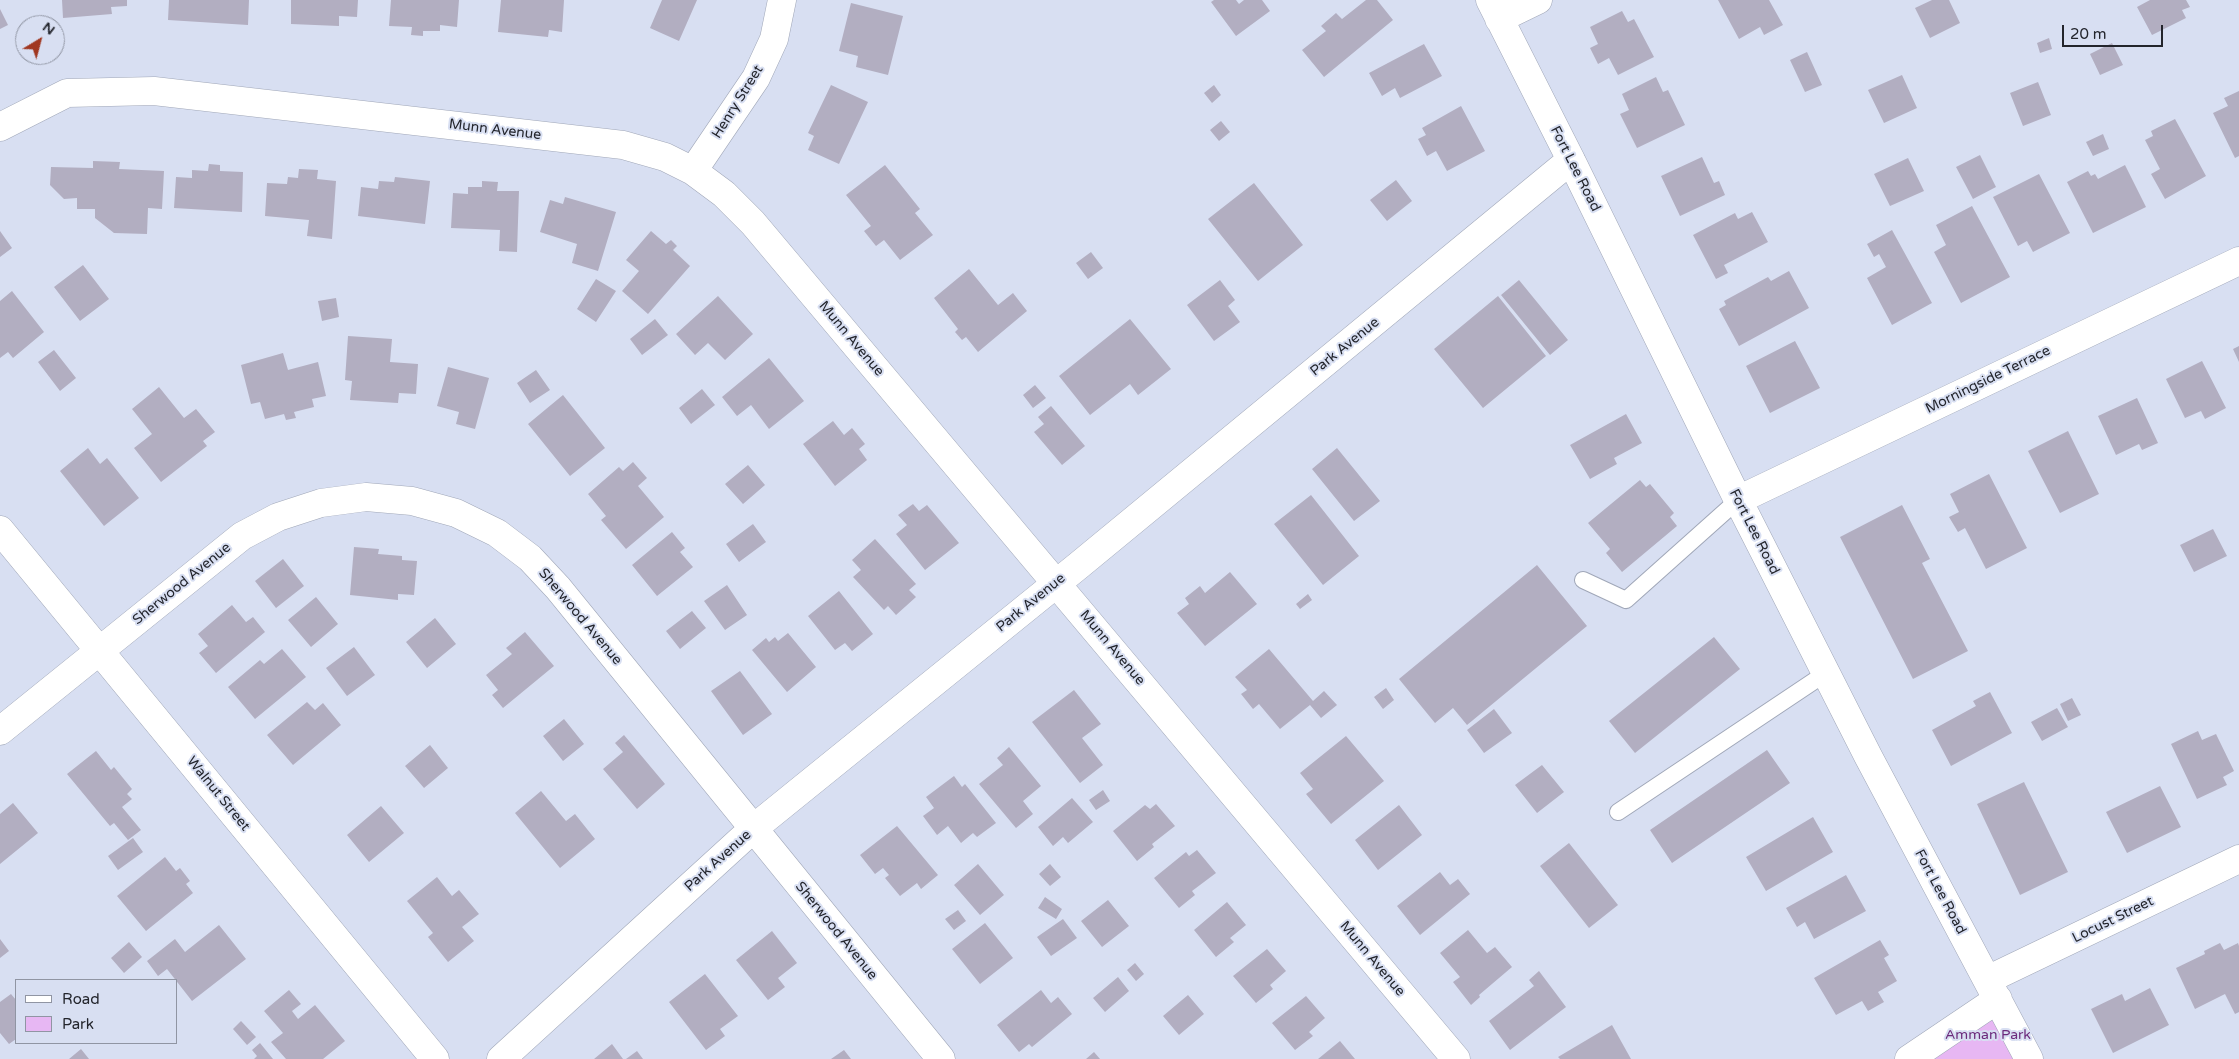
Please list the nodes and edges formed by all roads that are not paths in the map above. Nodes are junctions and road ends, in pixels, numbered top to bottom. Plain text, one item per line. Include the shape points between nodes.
1 (782, 0) edge
2 (1538, 0) edge
3 (1494, 10) edge
4 (0, 127) edge
5 (1572, 160) junction
6 (693, 171) junction
7 (2239, 261) edge
8 (1738, 500) junction
9 (0, 530) edge
10 (1583, 580) dead end
11 (1057, 582) junction
12 (99, 650) junction
13 (1826, 673) junction
14 (0, 731) edge
15 (1618, 812) dead end
16 (754, 828) junction
17 (2239, 859) edge
18 (1992, 989) junction
19 (435, 1059) edge
20 (501, 1059) edge
21 (941, 1059) edge
22 (1456, 1059) edge
23 (1909, 1059) edge
24 (2028, 1059) edge

1 - 6 street, Henry Street via 774,39 756,78
2 - 3 street
3 - 5 street, Fort Lee Road
4 - 6 street, Munn Avenue via 67,93 154,91 623,145 665,157
5 - 8 street, Fort Lee Road
5 - 11 street, Park Avenue
6 - 11 street, Munn Avenue via 724,194 753,223
7 - 8 street, Morningside Terrace
8 - 10 lane via 1626,600
8 - 13 street, Fort Lee Road
9 - 12 street, Walnut Street
11 - 16 street, Park Avenue
11 - 22 street, Munn Avenue
12 - 14 street, Sherwood Avenue
12 - 16 street, Sherwood Avenue via 242,536 278,517 321,503 366,497 412,501 456,513 496,533 530,558
12 - 19 street, Walnut Street
13 - 15 lane
13 - 18 street, Fort Lee Road
16 - 20 street, Park Avenue
16 - 21 street, Sherwood Avenue
17 - 18 street, Locust Street
18 - 23 street, Locust Street
18 - 24 street, Fort Lee Road

